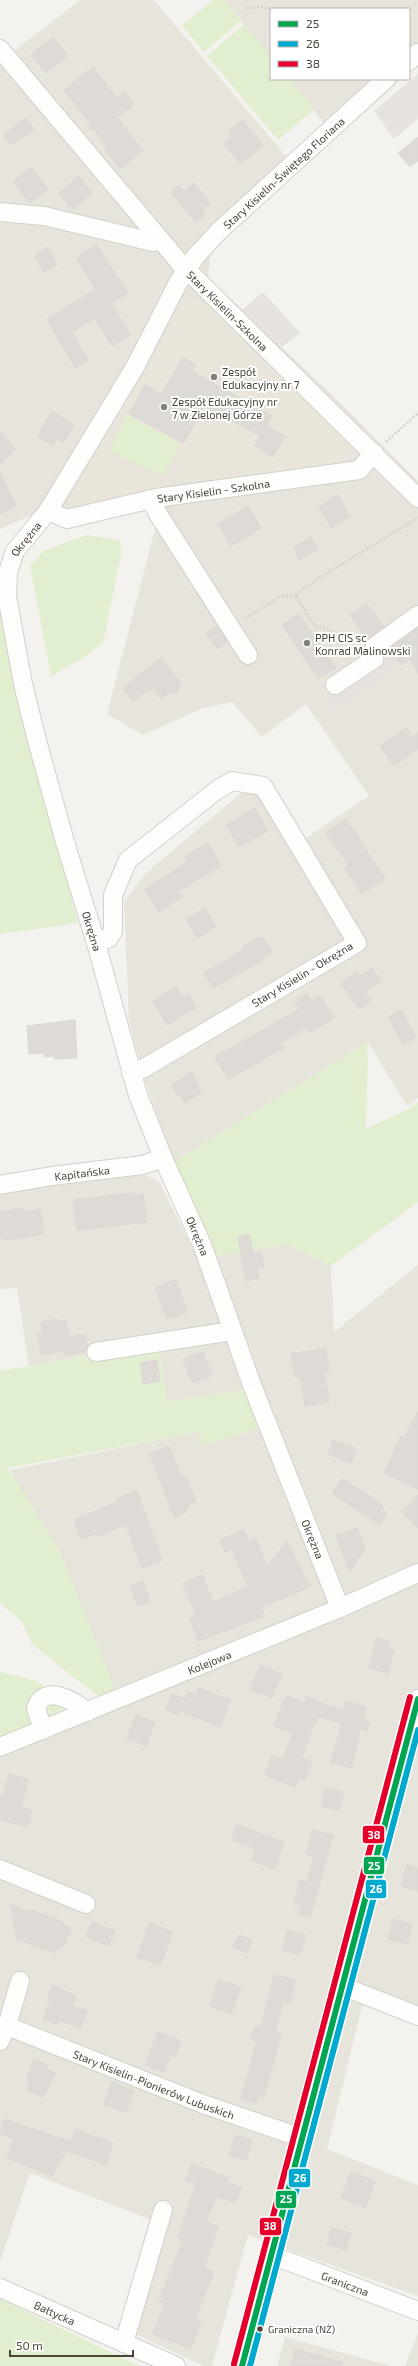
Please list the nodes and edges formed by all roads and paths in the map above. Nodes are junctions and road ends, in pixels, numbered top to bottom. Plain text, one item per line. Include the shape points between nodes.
1 (245, 8) dead end
2 (270, 10) edge
3 (0, 49) edge
4 (418, 53) edge
5 (410, 60) edge
6 (385, 80) edge
7 (0, 212) edge
8 (159, 239) junction
9 (187, 270) junction
10 (418, 413) edge
11 (374, 453) junction
12 (418, 498) edge
13 (151, 499) junction
14 (48, 511) junction
15 (418, 518) edge
16 (6, 557) edge
17 (295, 595) junction
18 (418, 615) edge
19 (230, 628) junction
20 (375, 646) junction
21 (248, 656) dead end
22 (334, 685) dead end
23 (96, 943) junction
24 (131, 1073) junction
25 (163, 1158) junction
26 (0, 1185) edge
27 (232, 1331) junction
28 (96, 1352) dead end
29 (418, 1573) edge
30 (340, 1608) junction
31 (418, 1699) edge
32 (87, 1712) junction
33 (43, 1730) junction
34 (0, 1748) edge
35 (0, 1869) edge
36 (86, 1904) dead end
37 (20, 1981) dead end
38 (342, 1986) junction
39 (418, 2016) edge
40 (3, 2033) edge
41 (302, 2138) junction
42 (164, 2210) dead end
43 (272, 2257) junction
44 (0, 2288) edge
45 (418, 2311) edge
46 (124, 2343) junction
47 (176, 2366) edge
48 (242, 2366) edge

1 - 2 path via 263,7
3 - 8 street, Stary Kisielin-Szkolna
4 - 5 street
6 - 9 street, Stary Kisielin-Świętego Floriana via 218,232 195,257
7 - 8 street via 44,216 153,242
8 - 9 street, Stary Kisielin-Szkolna
9 - 11 street, Stary Kisielin-Szkolna
9 - 14 street, Okrężna via 135,367
10 - 11 path
11 - 12 street, Stary Kisielin-Szkolna
11 - 13 street, Stary Kisielin - Szkolna via 359,470
13 - 14 street, Stary Kisielin - Szkolna via 67,519
13 - 19 street
14 - 16 street, Okrężna
15 - 17 path
16 - 23 street, Okrężna via 7,596 22,684 65,842
17 - 19 path via 280,597
17 - 20 path via 314,625
18 - 20 street
19 - 21 street
20 - 22 street via 374,659
23 - 24 street, Okrężna
23 - 24 street, Stary Kisielin - Okrężna via 109,938 113,931 113,896 128,860 232,781 263,786 357,943 144,1068
24 - 25 street, Okrężna
25 - 26 street, Kapitańska via 144,1165
25 - 27 street, Okrężna via 203,1247
27 - 28 street
27 - 30 street, Okrężna
29 - 30 street, Kolejowa
30 - 32 street, Kolejowa
31 - 38 street
32 - 33 street, Kolejowa
32 - 33 street via 80,1705 61,1696 48,1697 41,1700 36,1708
33 - 34 street, Kolejowa
35 - 36 street
37 - 40 street, Stary Kisielin-Pionierów Lubuskich
38 - 39 street
38 - 41 street
40 - 41 street, Stary Kisielin-Pionierów Lubuskich
41 - 43 street
42 - 46 street
43 - 45 street, Graniczna
43 - 48 street
44 - 46 street, Bałtycka
46 - 47 street, Bałtycka

